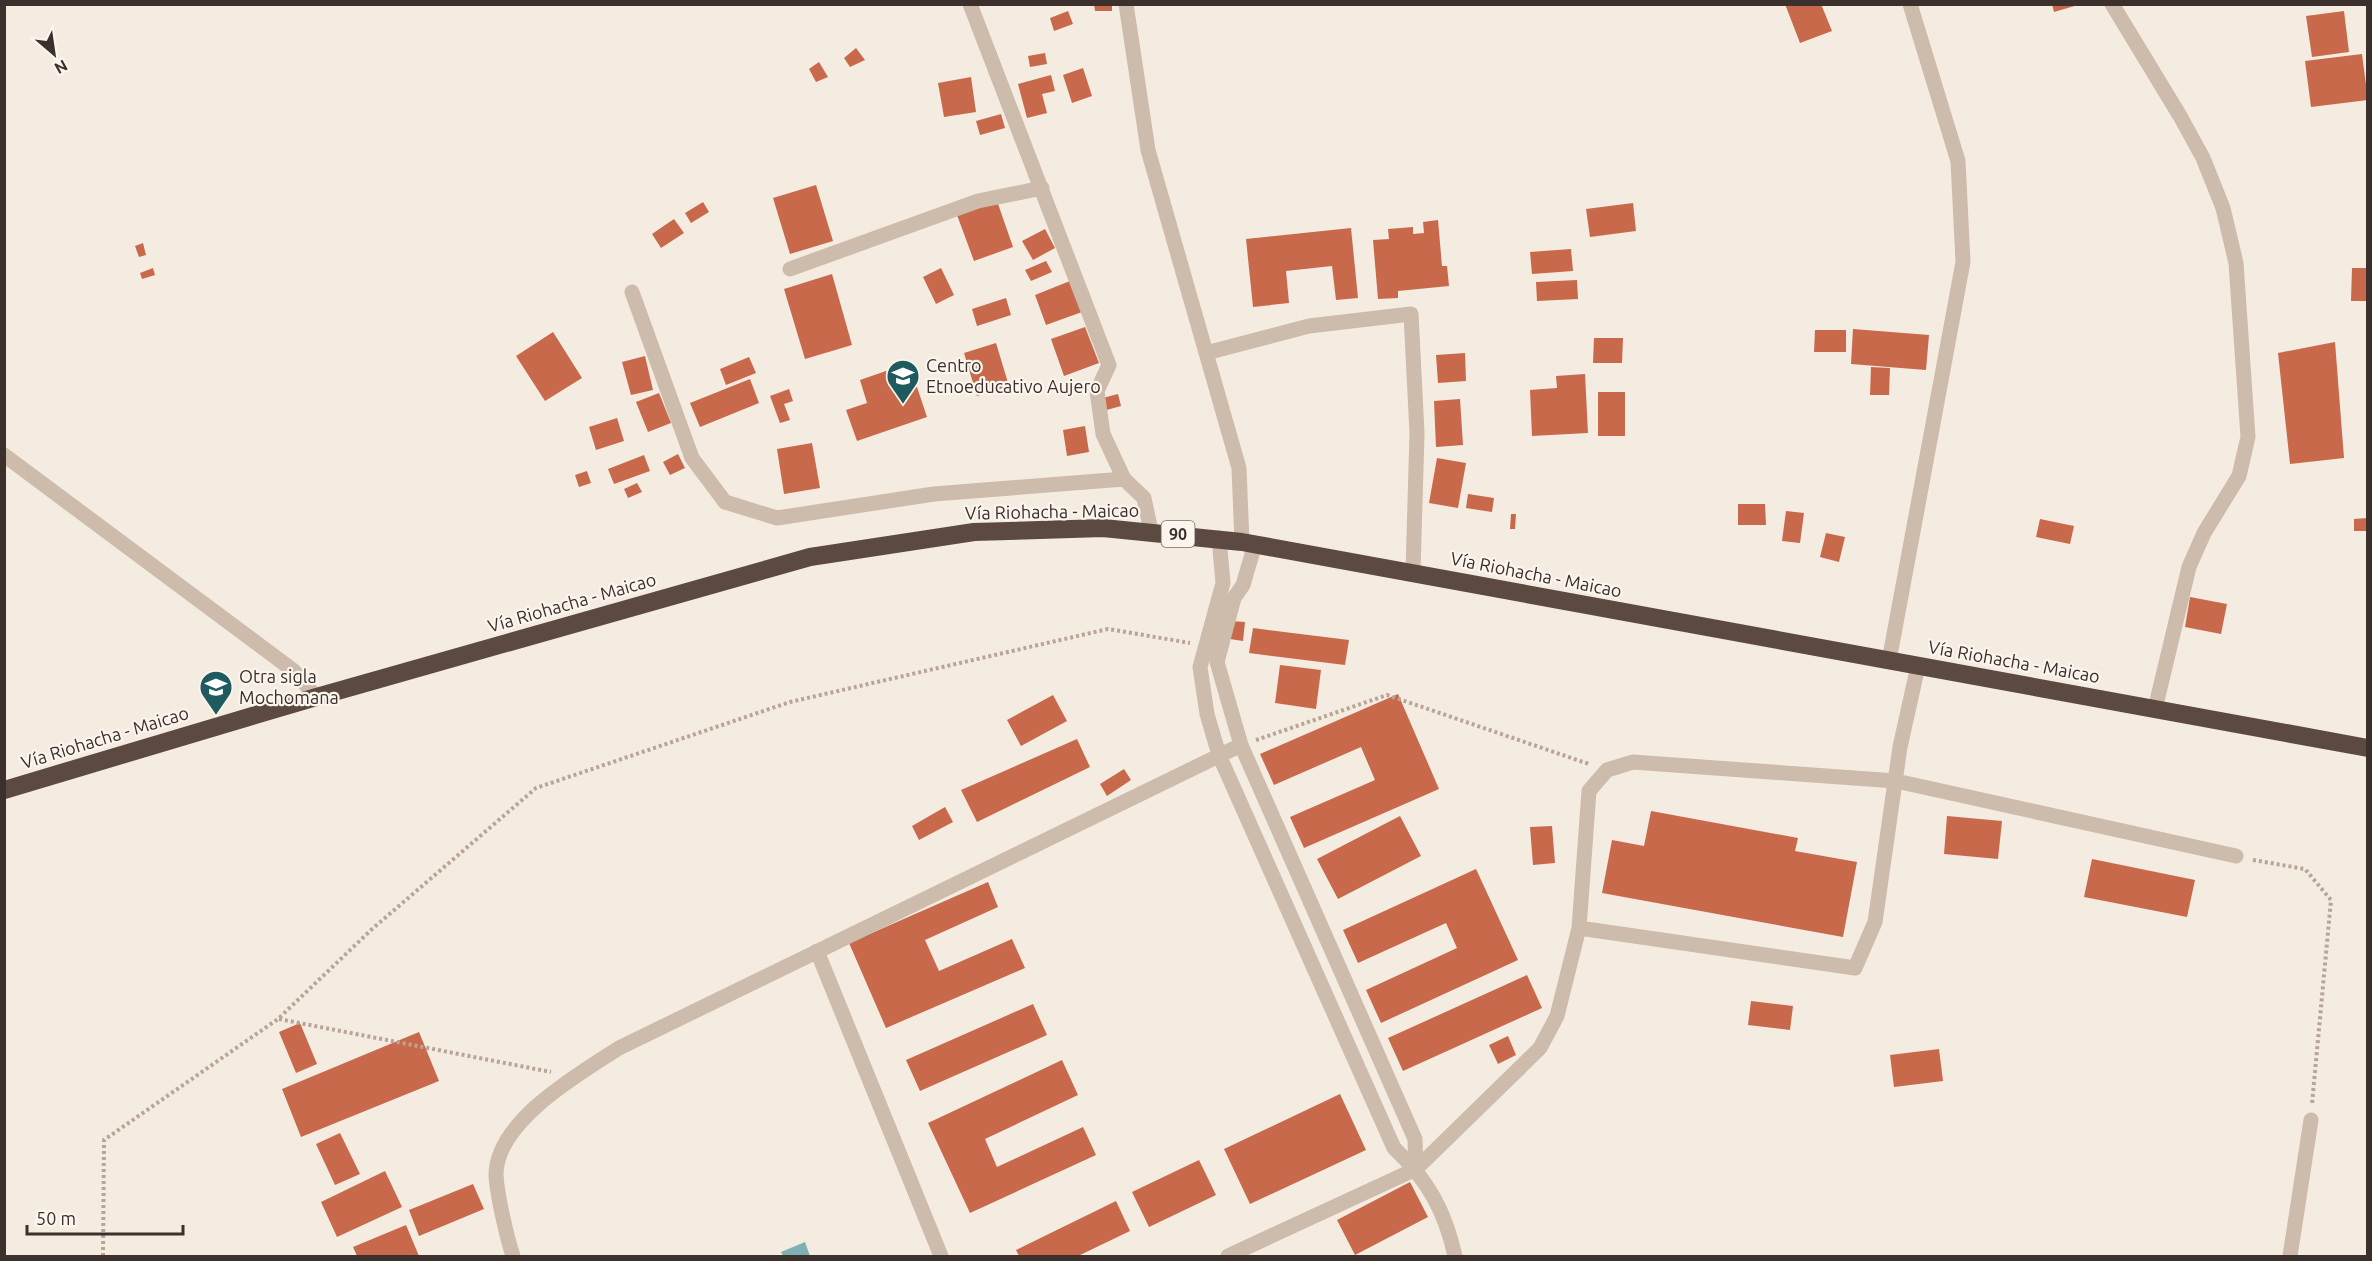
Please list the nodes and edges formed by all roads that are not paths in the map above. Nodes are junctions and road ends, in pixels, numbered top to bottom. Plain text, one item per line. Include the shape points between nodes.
1 (970, 4) edge
2 (1126, 4) edge
3 (1910, 4) edge
4 (2112, 4) edge
5 (1042, 188) junction
6 (790, 269) dead end
7 (632, 292) dead end
8 (1206, 353) junction
9 (4, 455) edge
10 (1124, 479) junction
11 (1151, 531) junction
12 (1219, 538) junction
13 (1249, 543) junction
14 (1413, 572) junction
15 (1223, 583) junction
16 (1243, 585) junction
17 (1889, 661) junction
18 (1917, 666) junction
19 (316, 697) junction
20 (2155, 709) junction
21 (1241, 745) junction
22 (2367, 748) edge
23 (1218, 754) junction
24 (1896, 781) junction
25 (4, 790) edge
26 (2236, 856) road end
27 (1579, 928) junction
28 (818, 951) junction
29 (2311, 1120) road end
30 (1416, 1169) junction
31 (513, 1257) edge
32 (941, 1257) edge
33 (1228, 1257) edge
34 (1455, 1257) edge
35 (2290, 1257) edge

1 - 5 street
2 - 8 street via 1148,150
3 - 17 street via 1958,161 1963,262
4 - 20 street via 2203,158 2223,208 2236,263 2248,437 2239,476 2204,533 2189,567
5 - 6 street via 978,201
5 - 10 street via 1109,364 1097,391 1103,434
7 - 10 street via 692,458 725,502 777,518 934,494
8 - 13 street via 1239,468
8 - 14 street via 1309,326 1411,314 1417,433
9 - 19 street via 294,671
10 - 11 street via 1144,498
11 - 12 highway, Vía Riohacha - Maicao / 90
11 - 19 highway, Vía Riohacha - Maicao / 90 via 1102,528 974,532 810,557
12 - 13 highway, Vía Riohacha - Maicao / 90
12 - 15 street
13 - 14 highway, Vía Riohacha - Maicao / 90
13 - 16 street
14 - 17 highway, Vía Riohacha - Maicao / 90
15 - 16 street
15 - 23 street via 1200,667
16 - 21 street via 1234,598 1216,662
17 - 18 highway, Vía Riohacha - Maicao / 90
18 - 20 highway, Vía Riohacha - Maicao / 90
18 - 24 street
19 - 25 highway, Vía Riohacha - Maicao / 90
20 - 22 highway, Vía Riohacha - Maicao / 90
21 - 23 street
21 - 30 street via 1415,1139
23 - 28 street
23 - 30 street via 1394,1148
24 - 26 street
24 - 27 street via 1633,762 1607,770 1589,791
24 - 27 street via 1875,922 1855,968
27 - 30 street via 1557,1016 1540,1048
28 - 31 street via 619,1048 518,1122 505,1143 496,1174
28 - 32 street
29 - 35 street
30 - 33 street
30 - 34 street via 1428,1184 1449,1232

